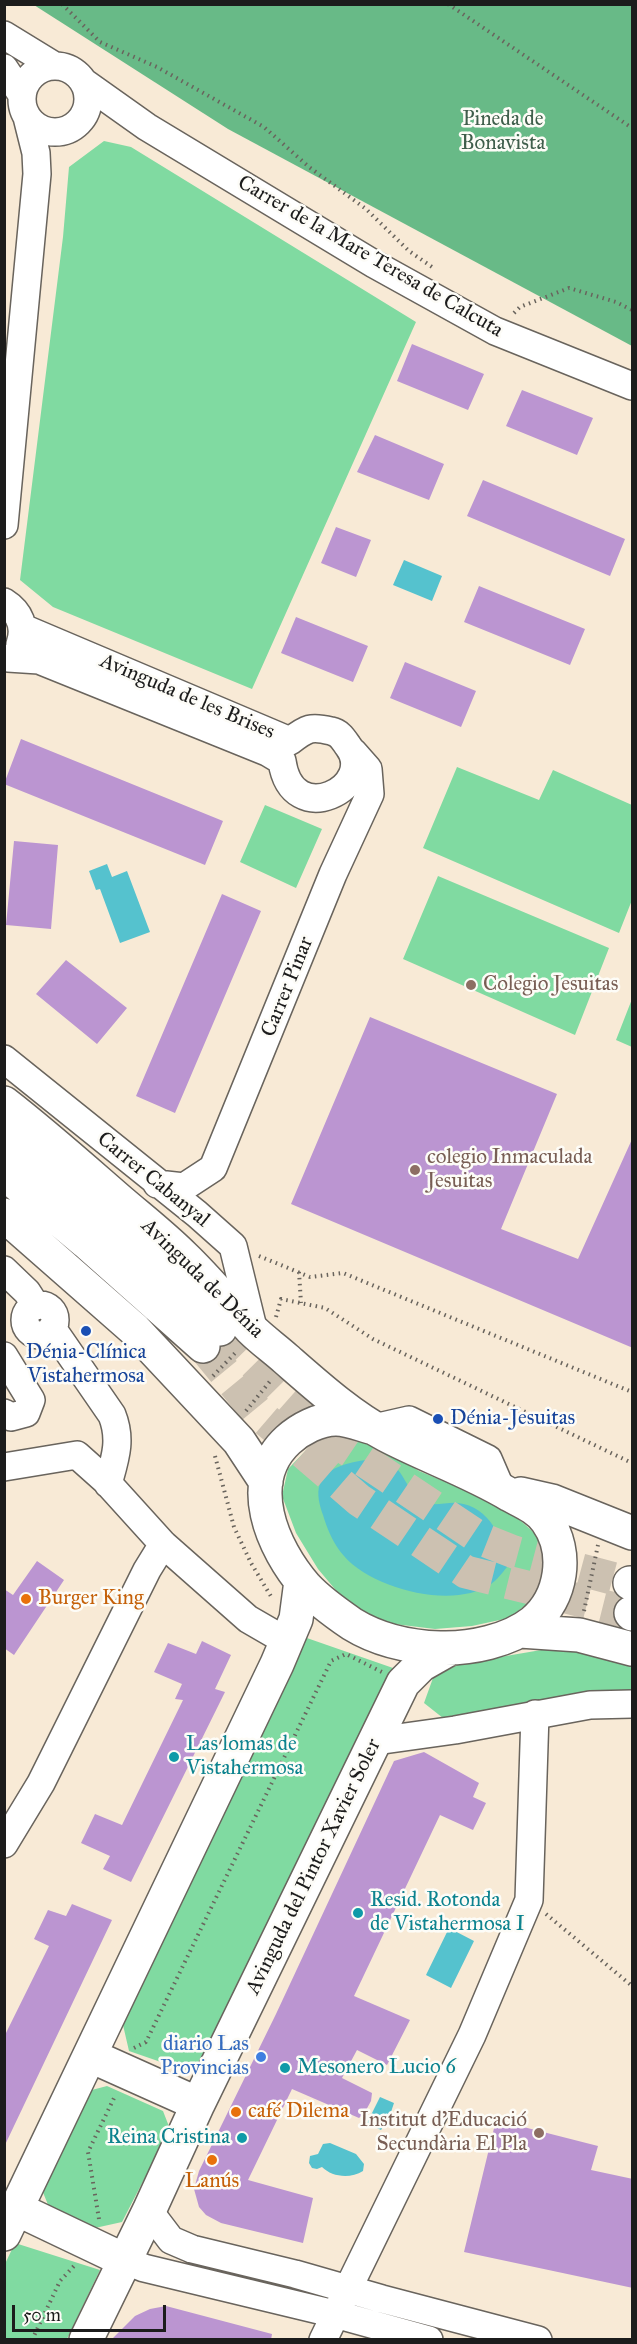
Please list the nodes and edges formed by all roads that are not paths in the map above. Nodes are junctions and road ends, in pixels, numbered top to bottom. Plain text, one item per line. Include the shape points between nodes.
1 (4, 35) edge
2 (53, 65) junction
3 (4, 68) edge
4 (85, 83) junction
5 (24, 106) junction
6 (70, 127) junction
7 (147, 127) junction
8 (37, 174) junction
9 (633, 386) edge
10 (4, 525) edge
11 (4, 603) edge
12 (23, 628) junction
13 (6, 659) edge
14 (353, 752) junction
15 (4, 1059) edge
16 (4, 1103) edge
17 (4, 1141) edge
18 (4, 1173) edge
19 (157, 1184) junction
20 (4, 1215) edge
21 (4, 1270) edge
22 (4, 1287) edge
23 (31, 1310) junction
24 (264, 1329) junction
25 (48, 1331) junction
26 (4, 1356) edge
27 (4, 1413) edge
28 (374, 1428) junction
29 (77, 1455) junction
30 (4, 1467) edge
31 (266, 1482) junction
32 (108, 1484) junction
33 (501, 1489) junction
34 (618, 1527) edge
35 (163, 1544) junction
36 (301, 1581) junction
37 (520, 1631) junction
38 (286, 1641) junction
39 (451, 1648) junction
40 (633, 1649) edge
41 (633, 1704) edge
42 (535, 1714) junction
43 (376, 1741) junction
44 (4, 1844) edge
45 (91, 2055) junction
46 (198, 2104) junction
47 (149, 2211) junction
48 (9, 2214) edge
49 (124, 2260) junction
50 (347, 2289) junction
51 (335, 2314) junction
52 (86, 2340) edge
53 (323, 2340) edge
54 (429, 2340) edge
55 (538, 2340) edge

1 - 2 street
2 - 4 street via 71,69
2 - 5 street via 35,71 24,86
3 - 5 street
4 - 6 street via 88,104
4 - 7 street, Carrer de la Mare Teresa de Calcuta
5 - 6 street via 33,125 42,130
5 - 8 street
6 - 7 street, Carrer de la Mare Teresa de Calcuta via 102,118
6 - 8 street
7 - 9 street, Carrer de la Mare Teresa de Calcuta via 374,264 495,331
8 - 10 street
11 - 12 street via 15,610
12 - 13 street via 19,645
12 - 14 street, Avinguda de les Brises via 290,741 315,727 339,733
13 - 14 street, Avinguda de les Brises via 39,660 267,752 282,761 284,774 294,790 305,797 320,800 344,789 354,769
14 - 19 street, Carrer Pinar via 368,769 370,794 333,874 213,1168 184,1187
15 - 19 street, Carrer Cabanyal
16 - 24 main road, Avinguda de Dénia
17 - 18 main road, Avinguda de Dénia via 133,1248 211,1338
19 - 24 street, Carrer Cabanyal via 233,1246
20 - 31 main road via 135,1330 239,1441
21 - 23 street via 27,1292
22 - 23 street
23 - 25 street via 50,1310 54,1319
24 - 28 main road, Avinguda de Dénia via 317,1387
25 - 29 street via 104,1419 106,1431 98,1442
25 - 32 street via 112,1415 118,1429 117,1454
26 - 27 street via 31,1400 26,1413 11,1417
28 - 31 main road, Avinguda de Dénia via 337,1419 308,1427 285,1442 270,1466
28 - 33 main road, Avinguda de Dénia
29 - 30 street
29 - 32 street
31 - 36 main road, Avinguda de Dénia via 266,1511 272,1531
32 - 35 street
33 - 34 main road, Avinguda de Dénia via 552,1501
33 - 37 main road, Avinguda de Dénia via 529,1504 546,1519 560,1554 556,1588 548,1607
35 - 38 street via 248,1619
35 - 44 street via 46,1773
36 - 38 main road via 296,1619
36 - 39 main road, Avinguda de Dénia via 355,1626 391,1641
37 - 39 main road, Avinguda de Dénia
37 - 40 main road, Avinguda de Dénia via 579,1635
38 - 45 main road
39 - 43 main road, Avinguda del Pintor Xavier Soler via 421,1665 403,1683
41 - 42 street via 590,1705
42 - 43 street
42 - 50 street via 529,1900 472,2035
43 - 46 main road, Avinguda del Pintor Xavier Soler
45 - 46 main road
45 - 48 main road
46 - 47 main road, Avinguda del Pintor Xavier Soler
47 - 49 main road, Avinguda del Pintor Xavier Soler
47 - 50 street via 171,2240 192,2249
48 - 49 main road
49 - 51 street
49 - 52 main road, Avinguda del Pintor Xavier Soler
50 - 51 street
50 - 55 street
51 - 53 street
51 - 54 street

